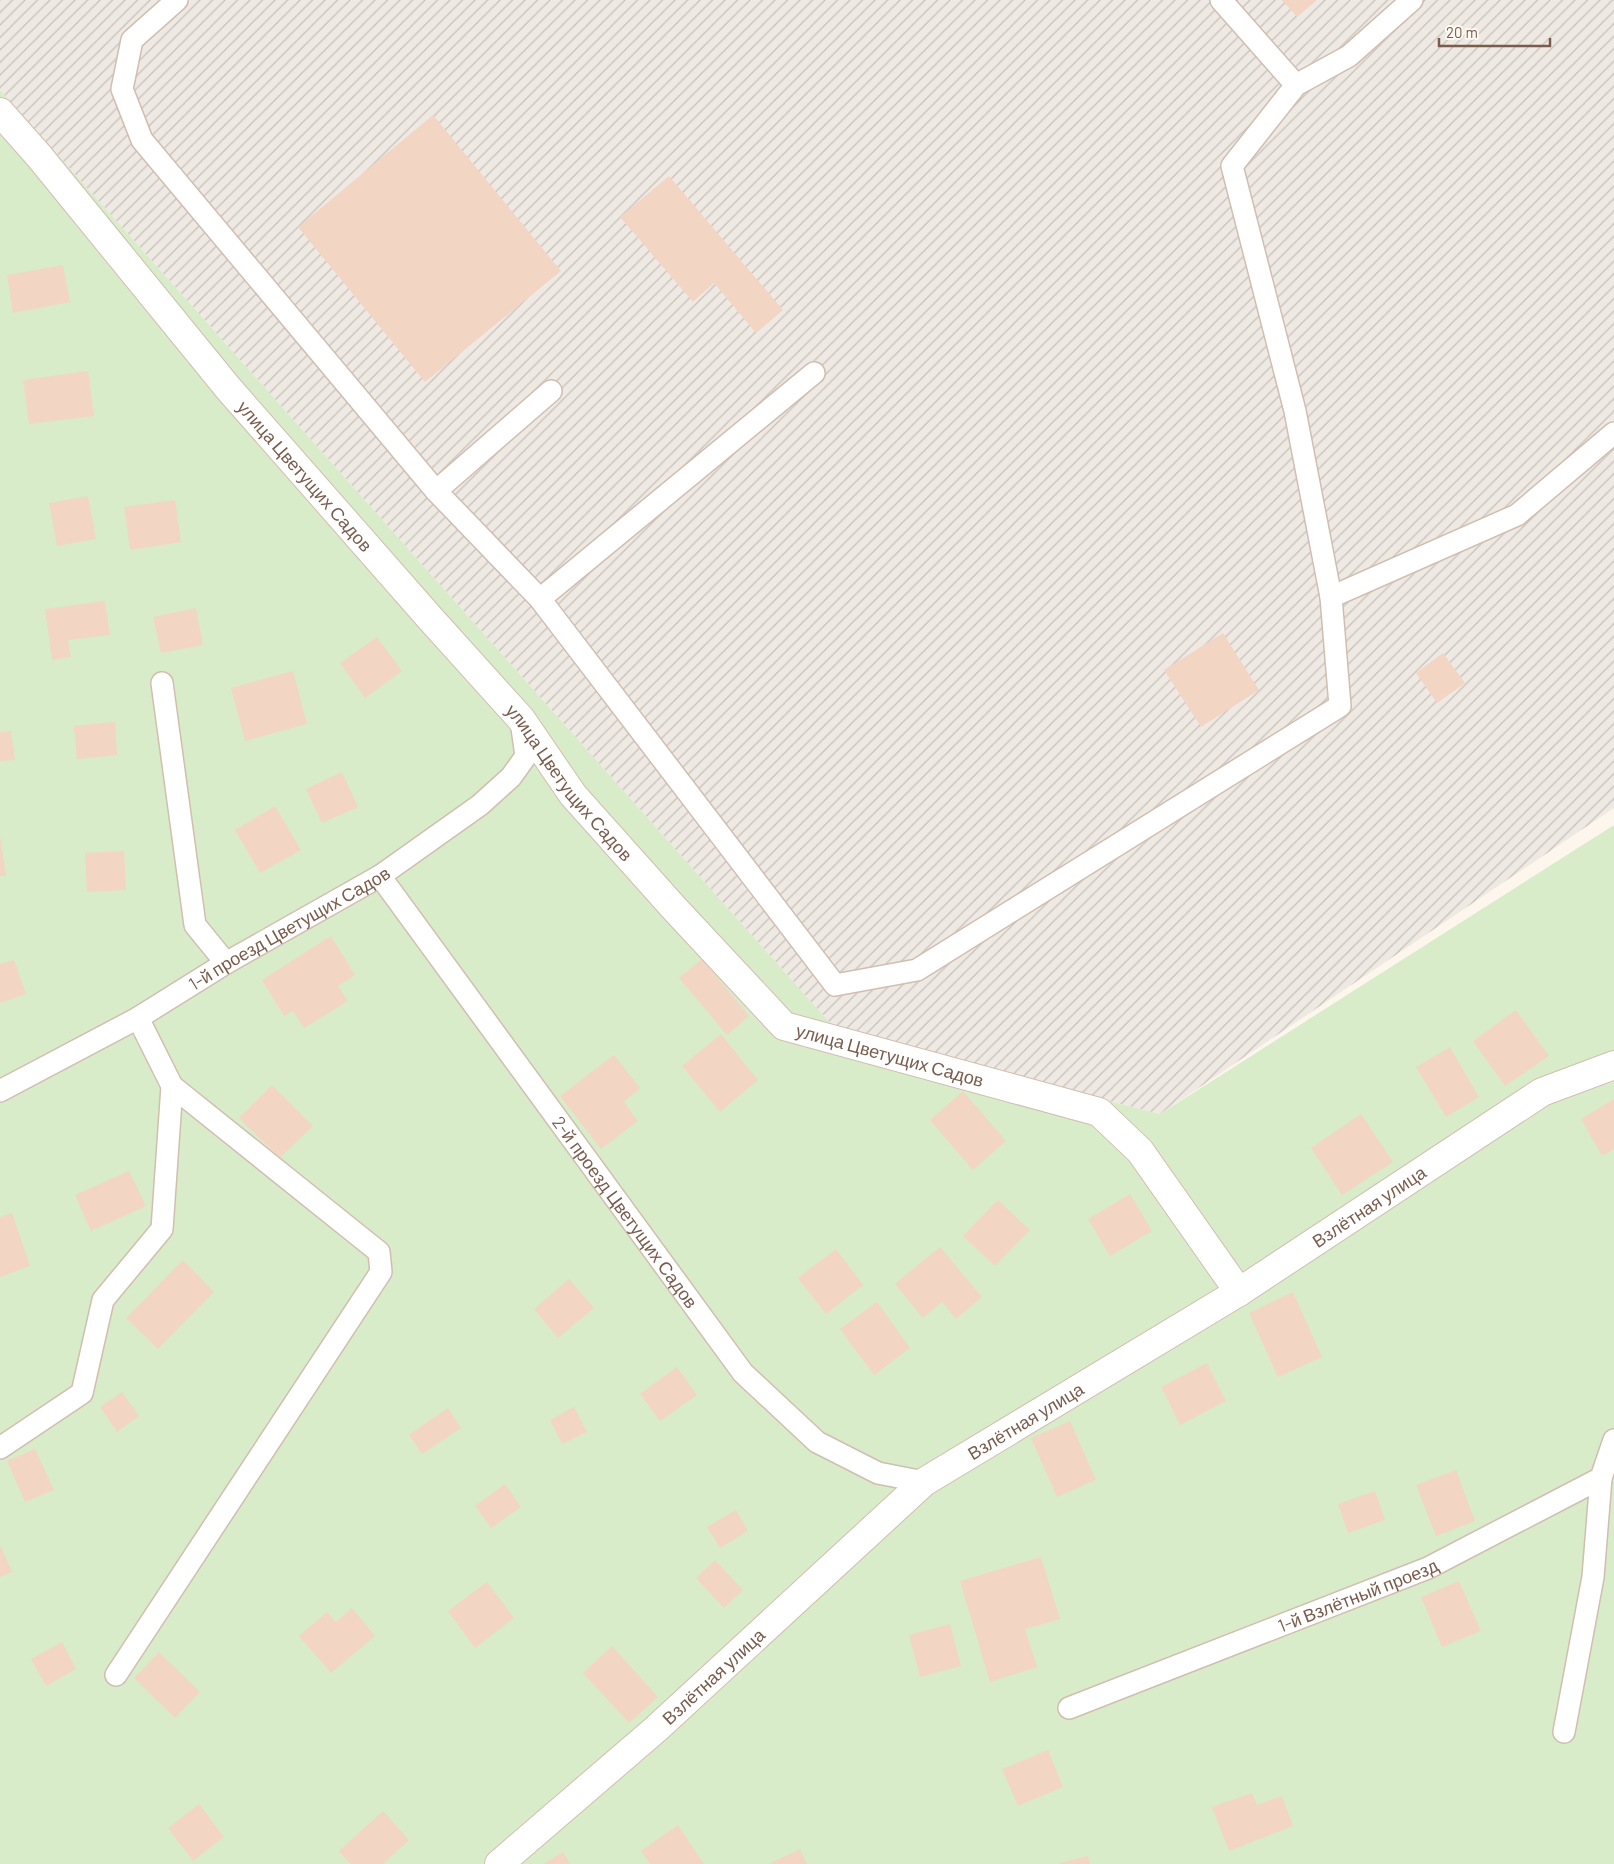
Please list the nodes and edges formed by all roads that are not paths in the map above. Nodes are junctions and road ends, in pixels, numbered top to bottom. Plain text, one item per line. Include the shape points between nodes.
1 (177, 0) edge
2 (1221, 0) edge
3 (1412, 0) edge
4 (1296, 85) junction
5 (0, 112) edge
6 (814, 373) dead end
7 (551, 391) dead end
8 (1614, 433) edge
9 (436, 491) junction
10 (1331, 597) junction
11 (540, 599) junction
12 (162, 683) dead end
13 (521, 719) junction
14 (380, 876) junction
15 (226, 963) junction
16 (138, 1018) junction
17 (1614, 1065) edge
18 (172, 1086) junction
19 (0, 1091) edge
20 (1239, 1292) junction
21 (1614, 1440) edge
22 (0, 1448) edge
23 (1601, 1478) junction
24 (924, 1482) junction
25 (116, 1675) dead end
26 (1069, 1708) dead end
27 (1564, 1732) dead end
28 (499, 1864) edge

1 - 9 lane via 132,40 122,89 142,140
2 - 4 lane
3 - 4 lane via 1349,56
4 - 10 lane via 1232,166 1295,411
5 - 13 street, улица Цветущих Садов via 228,388
6 - 11 lane
7 - 9 lane
8 - 10 lane via 1517,515
9 - 11 lane
10 - 11 lane via 1340,706 917,970 835,985
12 - 15 lane via 196,925
13 - 14 lane, 1-й проезд Цветущих Садов via 526,756 511,777 480,805
13 - 20 street, улица Цветущих Садов via 573,795 784,1026 1099,1112 1140,1151
14 - 15 lane, 1-й проезд Цветущих Садов
14 - 24 lane, 2-й проезд Цветущих Садов via 743,1373 818,1442 878,1473
15 - 16 lane, 1-й проезд Цветущих Садов
16 - 18 lane
16 - 19 lane, 1-й проезд Цветущих Садов
17 - 20 street, Взлётная улица via 1542,1092
18 - 22 lane via 162,1229 103,1300 82,1393
18 - 25 lane via 379,1252 381,1272
20 - 24 street, Взлётная улица
21 - 23 lane
23 - 26 lane, 1-й Взлётный проезд via 1428,1568
23 - 27 lane via 1593,1577
24 - 28 street, Взлётная улица via 656,1729

